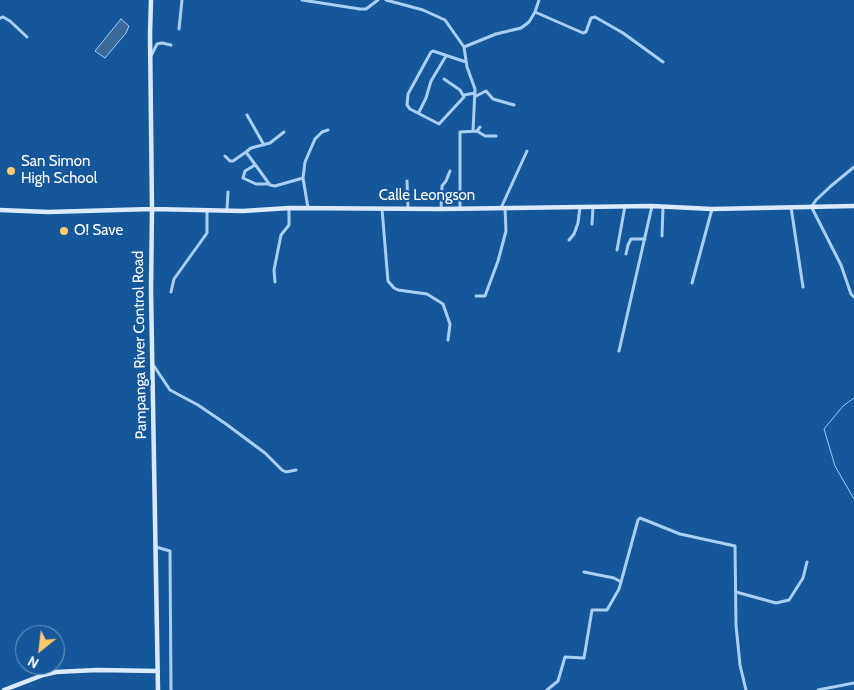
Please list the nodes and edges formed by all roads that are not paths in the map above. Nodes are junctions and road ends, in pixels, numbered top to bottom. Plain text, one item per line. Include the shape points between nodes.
1 (151, 0) edge
2 (182, 0) edge
3 (302, 0) edge
4 (378, 0) edge
5 (386, 0) edge
6 (538, 0) edge
7 (535, 12) junction
8 (0, 18) edge
9 (179, 29) dead end
10 (28, 37) dead end
11 (171, 45) dead end
12 (464, 47) junction
13 (150, 56) junction
14 (446, 56) junction
15 (466, 62) junction
16 (663, 62) dead end
17 (444, 79) dead end
18 (464, 95) junction
19 (475, 95) junction
20 (514, 105) dead end
21 (418, 112) junction
22 (247, 115) dead end
23 (480, 126) dead end
24 (328, 130) dead end
25 (475, 131) junction
26 (284, 132) dead end
27 (496, 136) dead end
28 (264, 145) junction
29 (526, 151) dead end
30 (246, 152) junction
31 (225, 156) dead end
32 (255, 164) junction
33 (854, 167) edge
34 (450, 171) dead end
35 (303, 178) junction
36 (407, 181) dead end
37 (269, 184) junction
38 (228, 192) dead end
39 (594, 206) junction
40 (625, 206) junction
41 (652, 206) junction
42 (663, 206) junction
43 (791, 206) junction
44 (812, 206) junction
45 (854, 206) edge
46 (580, 207) junction
47 (289, 208) junction
48 (308, 208) junction
49 (503, 208) junction
50 (152, 209) junction
51 (382, 209) junction
52 (408, 209) junction
53 (441, 209) junction
54 (460, 209) junction
55 (712, 209) junction
56 (0, 210) edge
57 (227, 210) junction
58 (207, 211) junction
59 (592, 224) dead end
60 (662, 236) dead end
61 (645, 239) junction
62 (569, 240) dead end
63 (617, 250) dead end
64 (626, 254) dead end
65 (276, 282) dead end
66 (692, 283) dead end
67 (803, 287) dead end
68 (171, 292) dead end
69 (476, 296) dead end
70 (854, 297) edge
71 (448, 340) dead end
72 (619, 351) dead end
73 (154, 366) junction
74 (296, 470) dead end
75 (156, 547) junction
76 (807, 562) dead end
77 (584, 572) dead end
78 (621, 582) junction
79 (736, 592) junction
80 (158, 672) junction
81 (854, 683) edge
82 (4, 690) edge
83 (158, 690) edge
84 (171, 690) edge
85 (547, 690) edge
86 (746, 690) edge
87 (818, 690) edge

1 - 13 main road, Pampanga River Control Road
2 - 9 street
3 - 4 street via 366,9
5 - 12 street via 445,20
6 - 7 street
7 - 12 street via 521,28
7 - 16 street via 583,33 591,18 595,17
8 - 10 street via 10,21
11 - 13 street via 156,44
12 - 15 street
13 - 50 main road, Pampanga River Control Road
14 - 15 street
14 - 21 street
14 - 21 street via 431,52 408,94 407,105
15 - 19 street
17 - 18 street
18 - 19 street
18 - 21 street via 463,100 439,124
19 - 20 street via 486,90 493,99
19 - 25 street
22 - 28 street
23 - 25 street
24 - 35 street via 317,136 311,145
25 - 27 street via 485,136
25 - 54 street via 460,132
26 - 28 street
28 - 30 street
29 - 49 street
30 - 31 street via 233,161
30 - 32 street
32 - 37 street
32 - 37 street via 245,171 243,178 256,184
33 - 44 street
34 - 53 street via 442,186
35 - 37 street via 275,186
35 - 48 street
36 - 52 street
38 - 57 street
39 - 40 main road, Calle Leongson
39 - 46 main road, Calle Leongson
39 - 59 street
40 - 41 main road, Calle Leongson
40 - 63 street
41 - 42 main road, Calle Leongson
41 - 61 street
42 - 55 main road, Calle Leongson
42 - 60 street
43 - 44 main road, Calle Leongson
43 - 55 main road, Calle Leongson
43 - 67 street
44 - 45 main road, Calle Leongson
44 - 70 street
46 - 49 main road, Calle Leongson
46 - 62 street via 576,229
47 - 48 main road, Calle Leongson
47 - 57 main road, Calle Leongson
47 - 65 street via 289,225 281,235 274,270
48 - 51 main road, Calle Leongson
49 - 54 main road, Calle Leongson
49 - 69 street via 506,231 502,246 486,294
50 - 56 main road, Calle Leongson
50 - 58 main road, Calle Leongson
50 - 73 main road, Pampanga River Control Road
51 - 52 main road, Calle Leongson
51 - 71 street via 388,281 398,290 427,294 443,304 450,324
52 - 53 main road, Calle Leongson
53 - 54 main road, Calle Leongson
55 - 66 street
57 - 58 main road, Calle Leongson
58 - 68 street via 207,233 174,279
61 - 64 street via 631,239
61 - 72 street
73 - 74 street via 170,390 226,424 282,470
73 - 75 main road, Pampanga River Control Road
75 - 80 main road, Pampanga River Control Road
75 - 84 street via 170,551
76 - 79 street via 803,578 789,600 776,602
77 - 78 street
78 - 79 street via 638,520 643,518 680,534 734,546
78 - 85 street via 607,610 592,610 584,658 565,657 558,681
79 - 86 street via 738,652
80 - 82 main road via 56,672
80 - 83 main road, Pampanga River Control Road
81 - 87 street

